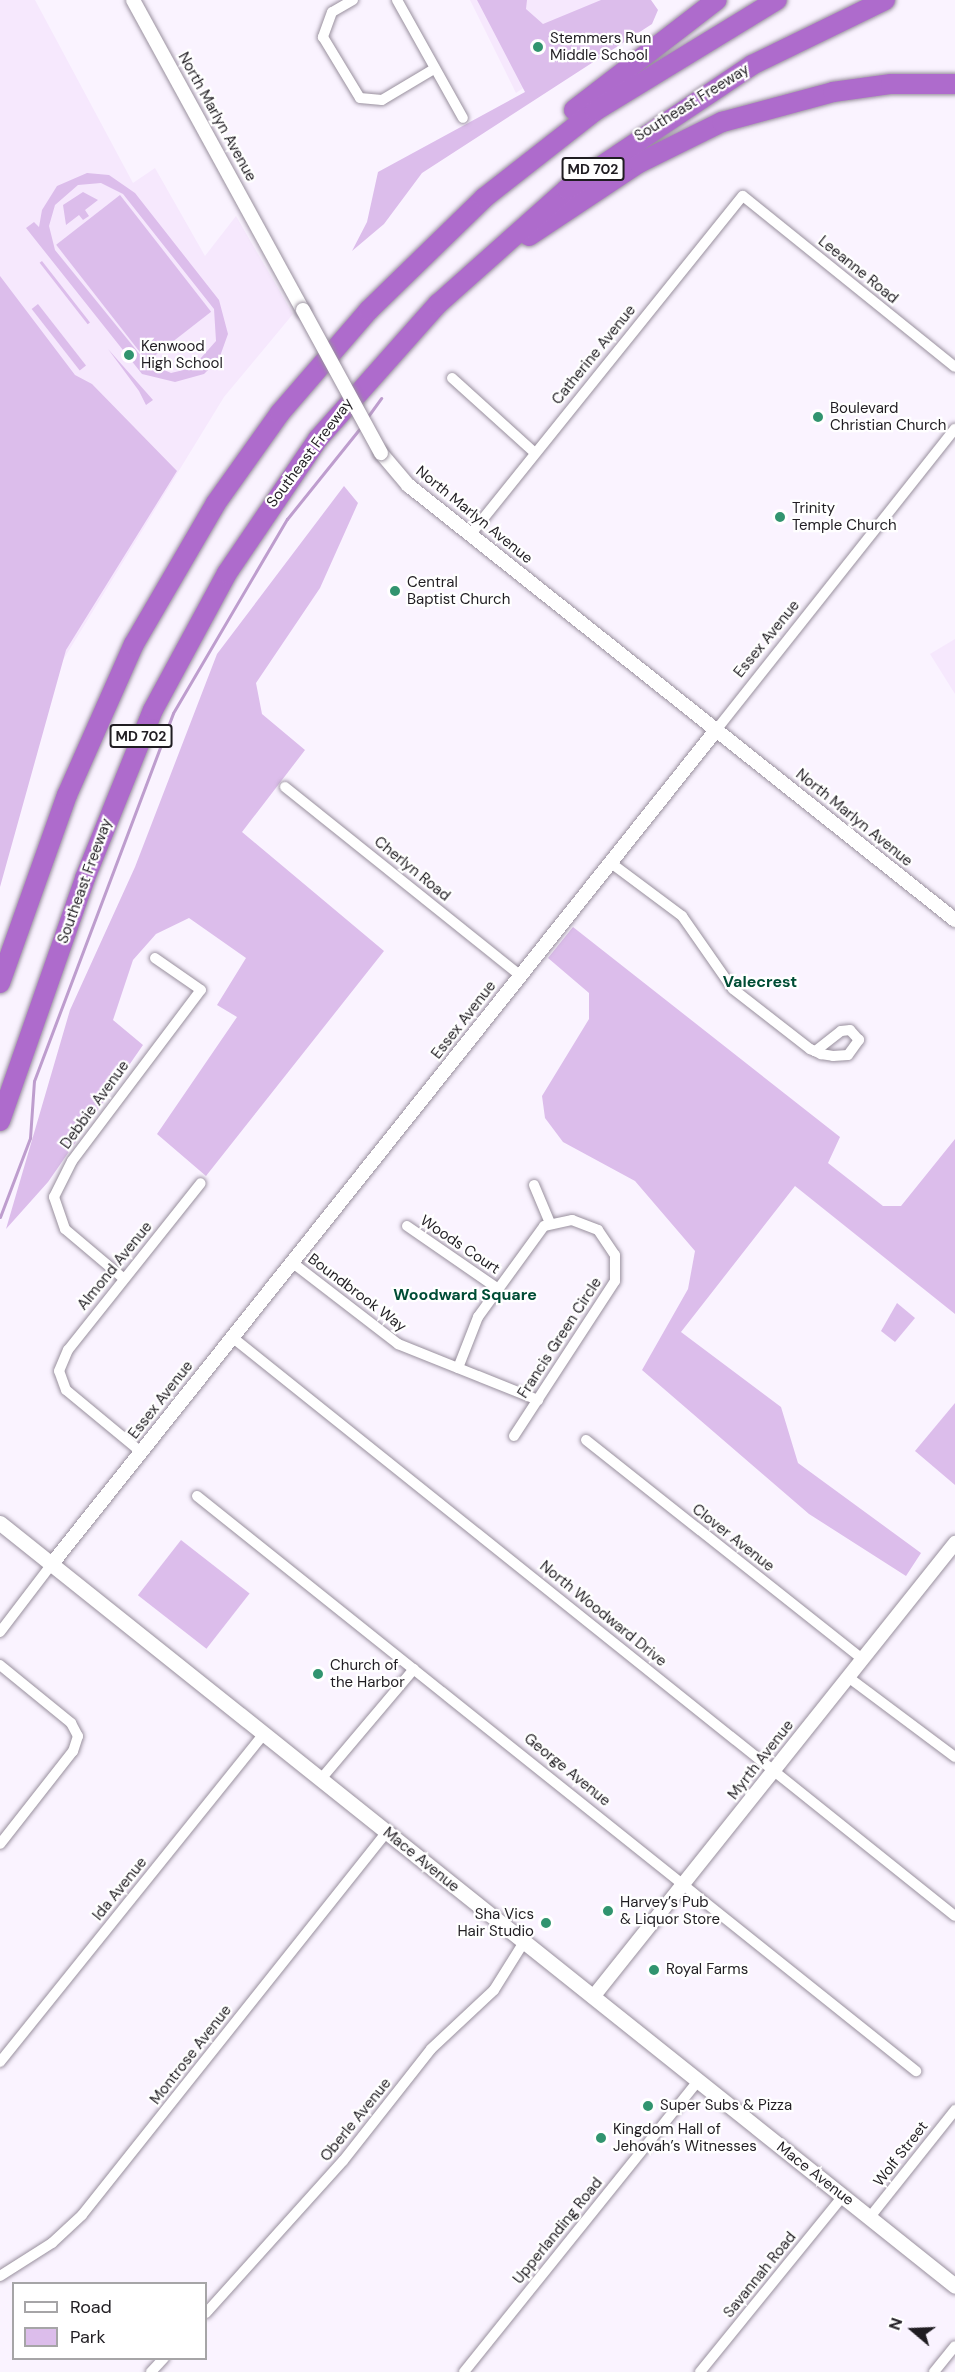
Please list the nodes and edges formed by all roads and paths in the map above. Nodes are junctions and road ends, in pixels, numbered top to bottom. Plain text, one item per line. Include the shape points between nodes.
1 (133, 0) edge
2 (353, 0) edge
3 (397, 0) edge
4 (717, 0) edge
5 (777, 0) edge
6 (891, 0) edge
7 (878, 3) edge
8 (434, 69) junction
9 (955, 84) edge
10 (463, 118) dead end
11 (743, 196) joint
12 (332, 350) junction
13 (955, 367) edge
14 (452, 378) dead end
15 (358, 390) junction
16 (955, 429) edge
17 (535, 453) junction
18 (470, 535) junction
19 (717, 729) junction
20 (285, 787) dead end
21 (611, 863) junction
22 (955, 920) edge
23 (155, 958) dead end
24 (520, 975) junction
25 (0, 983) edge
26 (815, 1051) dead end
27 (0, 1121) edge
28 (201, 1183) dead end
29 (534, 1185) dead end
30 (550, 1223) junction
31 (407, 1226) dead end
32 (293, 1263) junction
33 (123, 1278) junction
34 (497, 1288) junction
35 (232, 1337) junction
36 (458, 1368) junction
37 (538, 1400) junction
38 (514, 1436) dead end
39 (586, 1440) dead end
40 (141, 1452) junction
41 (197, 1496) dead end
42 (0, 1523) edge
43 (955, 1543) edge
44 (51, 1565) junction
45 (0, 1632) edge
46 (862, 1659) junction
47 (0, 1665) edge
48 (414, 1669) junction
49 (848, 1677) junction
50 (264, 1734) junction
51 (955, 1757) edge
52 (774, 1770) junction
53 (321, 1779) junction
54 (387, 1832) junction
55 (0, 1844) edge
56 (684, 1884) junction
57 (955, 1916) edge
58 (524, 1942) junction
59 (593, 1997) junction
60 (0, 2062) edge
61 (916, 2070) dead end
62 (698, 2081) junction
63 (955, 2110) edge
64 (843, 2196) junction
65 (870, 2217) junction
66 (0, 2276) edge
67 (955, 2286) edge
68 (207, 2312) edge
69 (955, 2346) edge
70 (162, 2360) edge
71 (151, 2372) edge
72 (464, 2372) edge
73 (700, 2372) edge
74 (934, 2372) edge

1 - 18 street, North Marlyn Avenue, bridge via 381,453 408,485
2 - 8 street via 332,12 323,37 360,98 382,100
3 - 8 street
4 - 12 highway via 477,190 413,254
5 - 12 highway, MD 702 via 659,68 536,156 419,259
6 - 7 highway, Southeast Freeway
7 - 15 highway, Southeast Freeway / MD 702 via 733,76 575,183 474,269
8 - 10 street
9 - 15 highway via 891,84 802,98 723,122 669,147 524,239 441,307
11 - 13 street, Leeanne Road
11 - 17 street, Catherine Avenue
12 - 25 highway, MD 702 via 216,503 134,644 67,795
14 - 17 street
15 - 27 highway, Southeast Freeway / MD 702 via 255,527 153,710 85,878
16 - 19 street, Essex Avenue
17 - 18 street, Catherine Avenue
18 - 19 street, North Marlyn Avenue
19 - 21 street, Essex Avenue
19 - 22 street, North Marlyn Avenue
20 - 24 street, Cherlyn Road
21 - 24 street, Essex Avenue
21 - 26 street via 682,916 734,990
23 - 33 street, Debbie Avenue via 201,990 78,1152 54,1197 65,1229
24 - 32 street, Essex Avenue
28 - 33 street, Almond Avenue
29 - 30 street
30 - 34 street
30 - 37 street, Francis Green Circle via 572,1220 598,1230 610,1246 617,1272 606,1301
31 - 34 street, Woods Court
32 - 35 street, Essex Avenue
32 - 36 street, Boundbrook Way via 387,1337
33 - 40 street, Almond Avenue via 68,1350 59,1371 66,1390
34 - 36 street via 472,1327
35 - 40 street, Essex Avenue
35 - 52 street, North Woodward Drive
36 - 37 street, Boundbrook Way
37 - 38 street, Francis Green Circle
39 - 46 street, Clover Avenue
40 - 44 street, Essex Avenue
41 - 48 street, George Avenue
42 - 44 main road, Mace Avenue
43 - 46 street, Myrth Avenue
44 - 45 street, Essex Avenue
44 - 50 main road, Mace Avenue
46 - 49 street, Myrth Avenue
47 - 55 street via 71,1724 78,1736 73,1751
48 - 53 street
48 - 56 street, George Avenue
49 - 51 street
49 - 52 street, Myrth Avenue
50 - 53 main road, Mace Avenue
50 - 60 street, Ida Avenue
52 - 56 street, Myrth Avenue
52 - 57 street, North Woodward Drive
53 - 54 main road, Mace Avenue
54 - 58 main road, Mace Avenue
54 - 66 street, Montrose Avenue via 82,2215 52,2243
56 - 59 street, Myrth Avenue
56 - 61 street, George Avenue
58 - 59 main road, Mace Avenue
58 - 68 street, Oberle Avenue via 494,1990 436,2044 336,2169
59 - 62 main road, Mace Avenue
62 - 64 main road, Mace Avenue
62 - 72 street, Upperlanding Road
63 - 65 street, Wolf Street
64 - 65 main road, Mace Avenue
64 - 73 street, Savannah Road
65 - 67 main road, Mace Avenue
69 - 74 street
70 - 71 street

